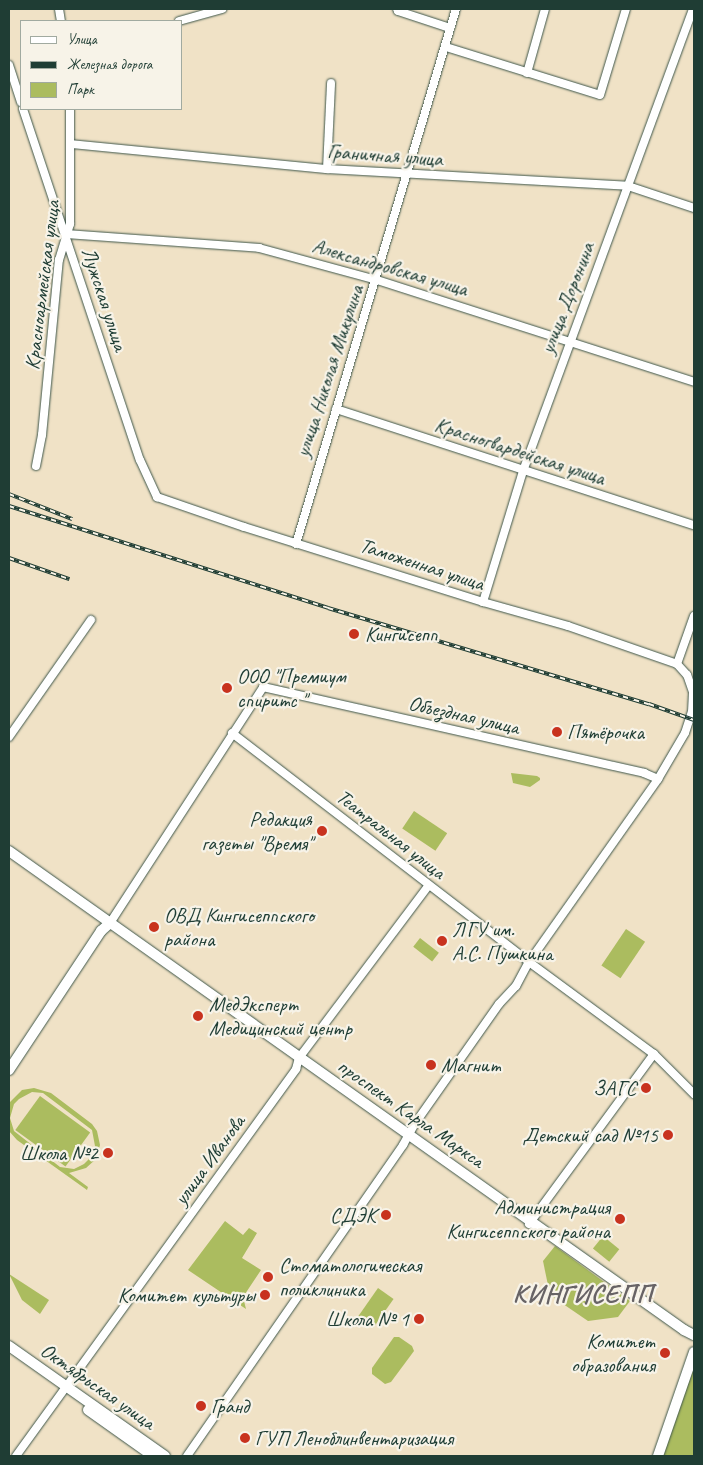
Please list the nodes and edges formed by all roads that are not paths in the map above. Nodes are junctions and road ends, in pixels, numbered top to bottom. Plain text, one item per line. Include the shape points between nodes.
1 (222, 9) edge
2 (397, 9) edge
3 (456, 9) edge
4 (545, 9) edge
5 (626, 9) edge
6 (693, 9) edge
7 (182, 20) edge
8 (450, 28) junction
9 (446, 47) junction
10 (9, 65) edge
11 (527, 73) junction
12 (331, 83) dead end
13 (20, 99) edge
14 (24, 110) edge
15 (70, 110) edge
16 (71, 144) junction
17 (327, 169) junction
18 (406, 174) junction
19 (628, 186) junction
20 (694, 208) edge
21 (66, 234) junction
22 (377, 280) junction
23 (570, 341) junction
24 (694, 382) edge
25 (336, 409) junction
26 (36, 466) dead end
27 (523, 471) junction
28 (157, 497) joint
29 (694, 525) edge
30 (296, 544) junction
31 (483, 602) junction
32 (694, 616) edge
33 (91, 620) dead end
34 (677, 664) junction
35 (232, 733) junction
36 (9, 737) edge
37 (658, 779) junction
38 (11, 857) edge
39 (429, 885) junction
40 (108, 924) junction
41 (529, 962) junction
42 (654, 1054) junction
43 (298, 1060) junction
44 (9, 1070) edge
45 (694, 1094) edge
46 (408, 1136) junction
47 (530, 1223) junction
48 (692, 1334) edge
49 (9, 1346) edge
50 (9, 1352) edge
51 (694, 1352) edge
52 (65, 1389) junction
53 (16, 1456) edge
54 (153, 1456) edge
55 (165, 1456) edge
56 (187, 1456) edge
57 (658, 1456) edge

1 - 7 street
2 - 8 street
3 - 8 street, улица Николая Микулина
4 - 11 street
5 - 11 street via 600,95
6 - 19 street, улица Доронина
8 - 9 street, улица Николая Микулина
9 - 11 street
9 - 18 street, улица Николая Микулина
10 - 13 street
12 - 17 street
14 - 21 street, Лужская улица
15 - 16 street, Красноармейская улица
16 - 17 street, Граничная улица
16 - 21 street, Красноармейская улица via 72,207
17 - 18 street, Граничная улица
18 - 19 street, Граничная улица
18 - 22 street, улица Николая Микулина
19 - 20 street, Граничная улица
19 - 23 street, улица Доронина
21 - 22 street, Александровская улица via 259,248
21 - 26 street, Красноармейская улица via 59,260 42,435
21 - 28 street, Лужская улица via 140,460
22 - 23 street, Александровская улица
22 - 25 street, улица Николая Микулина
23 - 24 street, Александровская улица
23 - 27 street, улица Доронина
25 - 27 street, Красногвардейская улица
25 - 30 street, улица Николая Микулина
27 - 29 street, Красногвардейская улица
27 - 31 street, улица Доронина
28 - 30 street, Таможенная улица
30 - 31 street, Таможенная улица
31 - 34 street, Таможенная улица via 568,626
32 - 34 street
33 - 36 street
34 - 37 street via 687,675 693,692 692,712 685,733
35 - 37 street, Объездная улица via 263,687 644,773
35 - 39 street, Театральная улица
35 - 40 street
37 - 41 street
38 - 40 main road, проспект Карла Маркса
39 - 41 street, Театральная улица
39 - 43 street, улица Иванова
40 - 43 main road, проспект Карла Маркса
40 - 44 main road
41 - 42 street, Театральная улица
41 - 46 street via 516,986 499,1004
42 - 45 street, Театральная улица
42 - 47 street
43 - 46 main road, проспект Карла Маркса
43 - 52 street, улица Иванова via 296,1070
46 - 47 main road, проспект Карла Маркса
46 - 56 street
47 - 48 main road, проспект Карла Маркса
49 - 52 main road, Октябрьская улица
50 - 52 main road
51 - 57 main road
52 - 53 street, улица Иванова
52 - 54 main road
52 - 55 main road, Октябрьская улица

